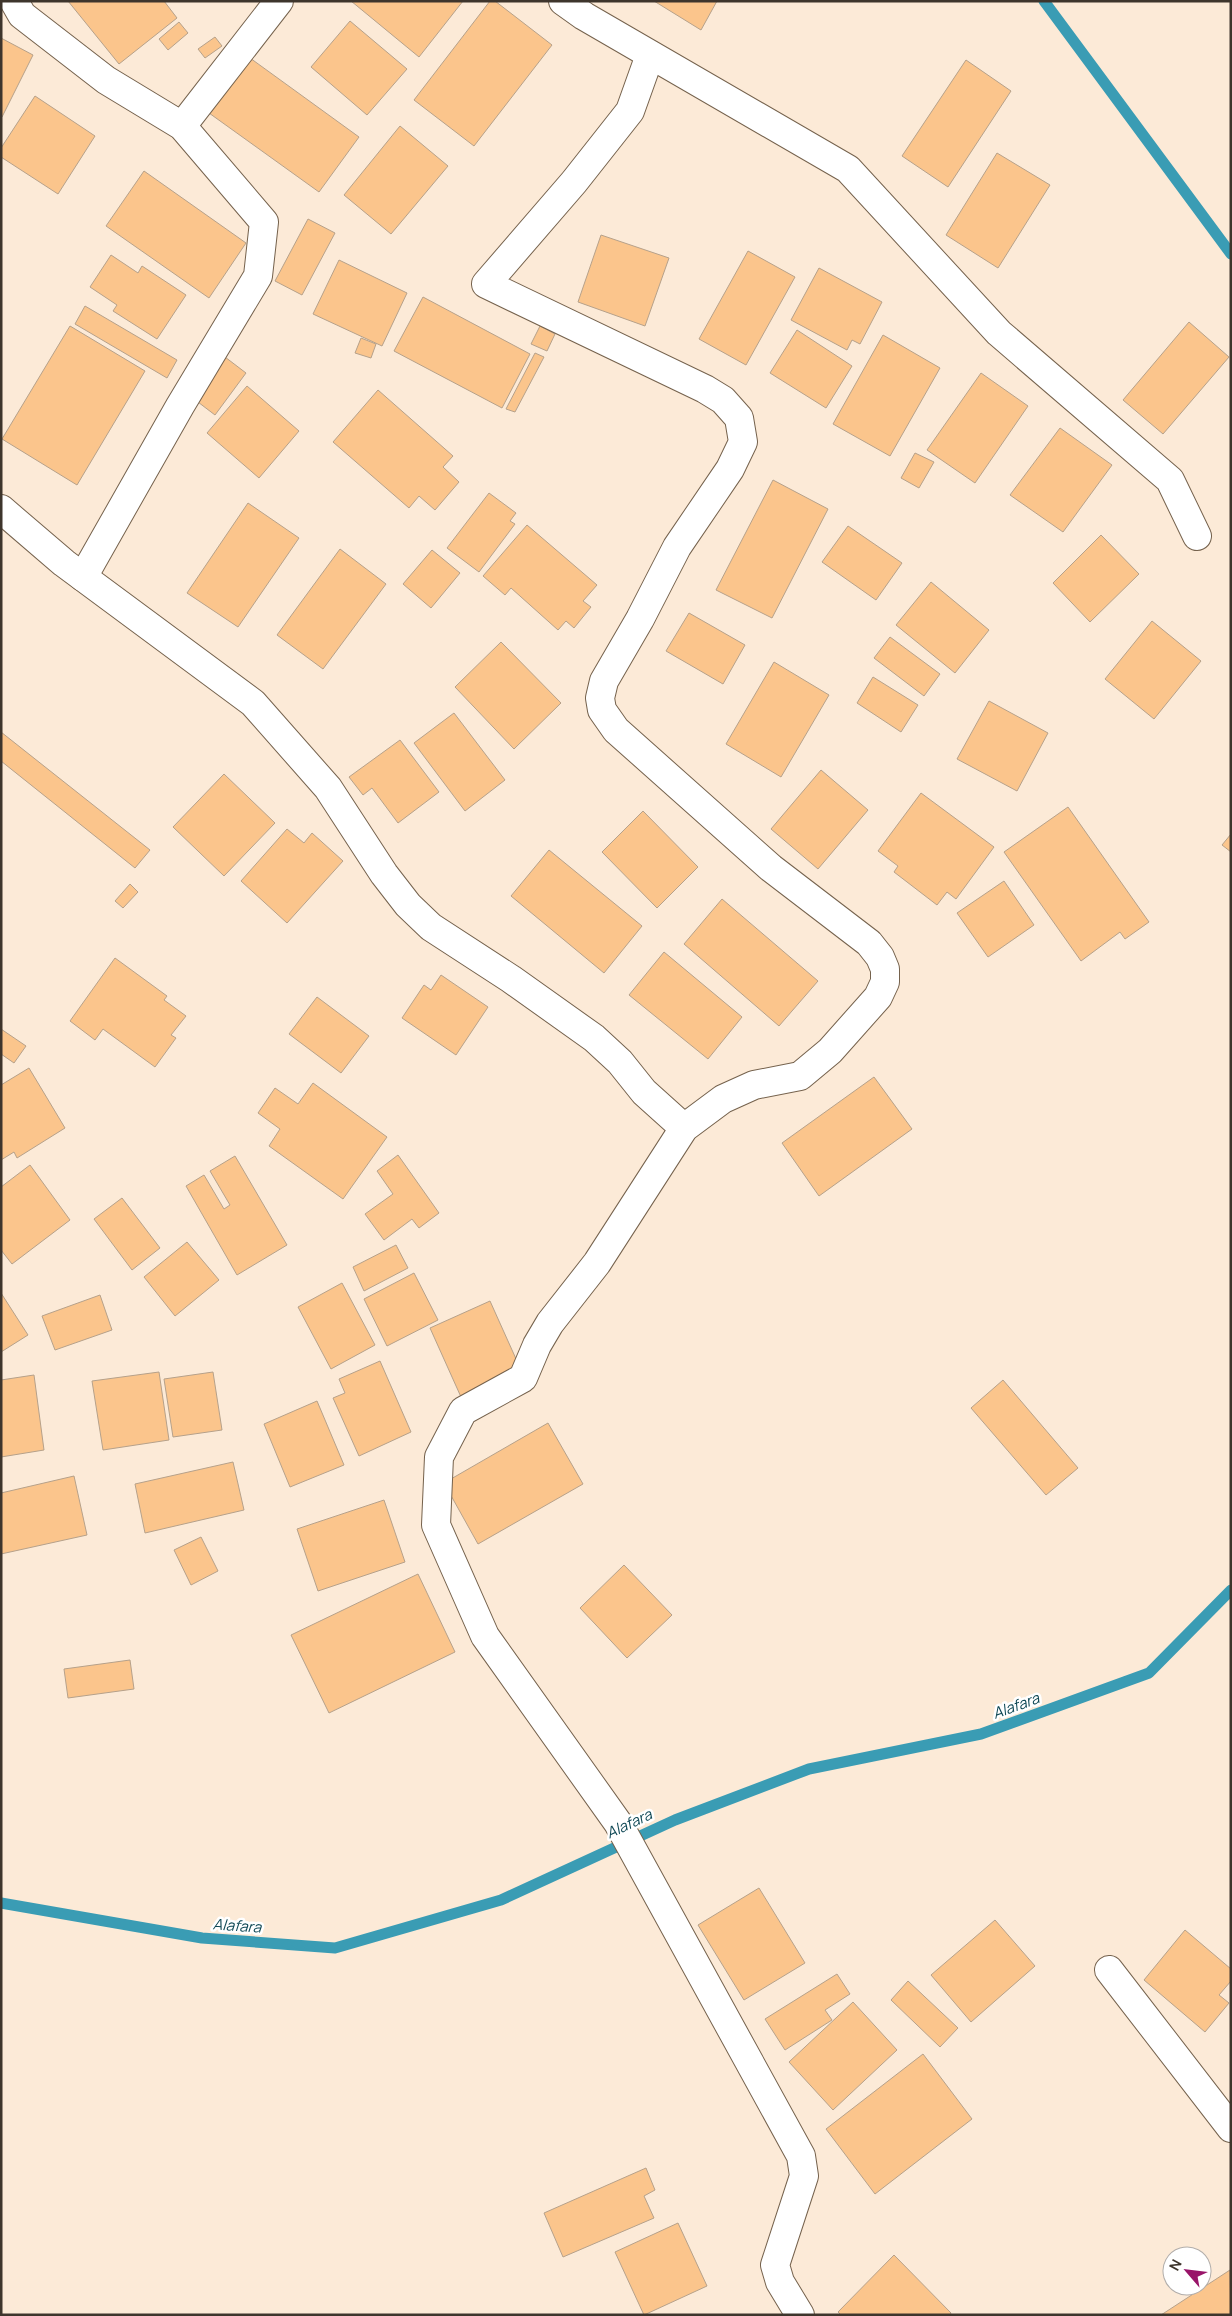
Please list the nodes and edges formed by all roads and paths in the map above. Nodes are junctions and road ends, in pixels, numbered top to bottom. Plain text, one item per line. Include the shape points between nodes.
1 (14, 1) edge
2 (278, 1) edge
3 (563, 1) edge
4 (650, 55) junction
5 (182, 126) junction
6 (1, 509) edge
7 (1197, 536) dead end
8 (83, 577) junction
9 (684, 1128) junction
10 (1109, 1970) dead end
11 (1231, 2128) edge
12 (800, 2315) edge

1 - 5 street via 22,15 106,80
2 - 5 street
3 - 4 street
4 - 7 street via 848,169 998,333 1170,480
4 - 9 street via 630,111 486,284 705,389 723,400 739,418 743,442 730,469 677,547 604,680 600,698 602,710 616,730 771,868 868,943 885,969 878,996 830,1051 800,1076 754,1085 722,1099
5 - 8 street via 264,222 258,276
6 - 8 street
8 - 9 street via 253,704 328,788 384,874 408,905 431,927 594,1038 620,1062 644,1092
9 - 12 street via 597,1263 550,1324 523,1378 463,1411 439,1456 436,1526 485,1636 618,1824 801,2156 804,2176 775,2265 780,2282
10 - 11 street

